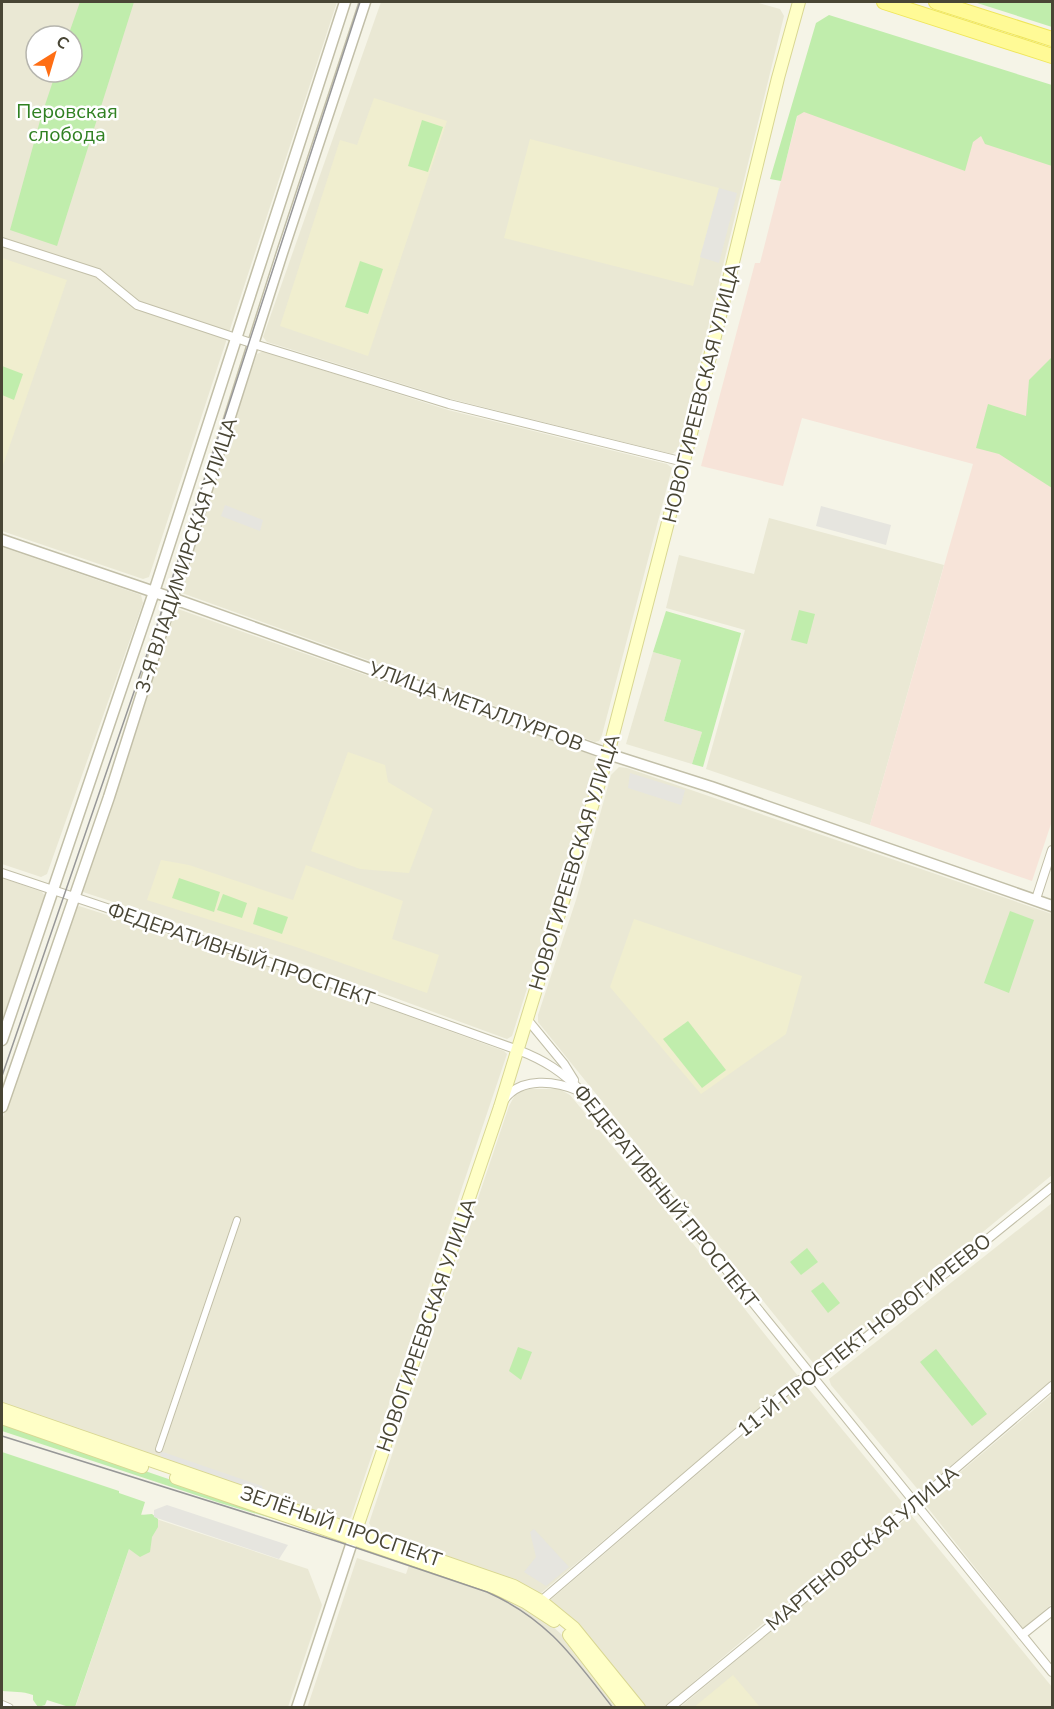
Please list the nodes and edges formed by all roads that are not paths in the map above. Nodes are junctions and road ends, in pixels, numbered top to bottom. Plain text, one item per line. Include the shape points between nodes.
1 (345, 2) edge
2 (365, 2) edge
3 (799, 2) edge
4 (884, 2) edge
5 (936, 2) edge
6 (1053, 39) edge
7 (1053, 56) edge
8 (2, 242) edge
9 (236, 338) junction
10 (254, 344) junction
11 (684, 462) junction
12 (2, 540) edge
13 (154, 591) junction
14 (172, 598) junction
15 (608, 754) junction
16 (1053, 850) edge
17 (2, 873) edge
18 (52, 890) junction
19 (74, 897) junction
20 (1036, 899) junction
21 (1053, 906) edge
22 (527, 1019) junction
23 (2, 1040) edge
24 (518, 1050) junction
25 (583, 1093) junction
26 (2, 1107) edge
27 (500, 1107) junction
28 (1053, 1187) edge
29 (237, 1220) dead end
30 (812, 1375) junction
31 (1053, 1386) edge
32 (2, 1409) edge
33 (2, 1418) edge
34 (159, 1449) dead end
35 (915, 1503) junction
36 (354, 1535) junction
37 (541, 1601) junction
38 (1053, 1611) edge
39 (1022, 1635) junction
40 (1053, 1672) edge
41 (2, 1705) edge
42 (9, 1707) edge
43 (297, 1707) edge
44 (625, 1707) edge
45 (639, 1707) edge
46 (670, 1707) edge

1 - 9 street, 3-Я ВЛАДИМИРСКАЯ УЛИЦА
2 - 10 street, 3-Я ВЛАДИМИРСКАЯ УЛИЦА
3 - 11 main road, НОВОГИРЕЕВСКАЯ УЛИЦА
4 - 7 main road
5 - 6 main road
8 - 9 street via 98,273 137,305
9 - 10 street
9 - 13 street, 3-Я ВЛАДИМИРСКАЯ УЛИЦА
10 - 11 street via 449,404
10 - 14 street, 3-Я ВЛАДИМИРСКАЯ УЛИЦА
11 - 15 main road, НОВОГИРЕЕВСКАЯ УЛИЦА
12 - 13 street, УЛИЦА МЕТАЛЛУРГОВ
13 - 14 street, УЛИЦА МЕТАЛЛУРГОВ
13 - 18 street, 3-Я ВЛАДИМИРСКАЯ УЛИЦА
14 - 15 street, УЛИЦА МЕТАЛЛУРГОВ
14 - 19 street, 3-Я ВЛАДИМИРСКАЯ УЛИЦА
15 - 20 street, УЛИЦА МЕТАЛЛУРГОВ
15 - 22 main road, НОВОГИРЕЕВСКАЯ УЛИЦА
16 - 20 street
17 - 18 street, ФЕДЕРАТИВНЫЙ ПРОСПЕКТ
18 - 19 street, ФЕДЕРАТИВНЫЙ ПРОСПЕКТ
18 - 23 street, 3-Я ВЛАДИМИРСКАЯ УЛИЦА
19 - 24 street, ФЕДЕРАТИВНЫЙ ПРОСПЕКТ
19 - 26 street, 3-Я ВЛАДИМИРСКАЯ УЛИЦА
20 - 21 street, УЛИЦА МЕТАЛЛУРГОВ
22 - 24 main road, НОВОГИРЕЕВСКАЯ УЛИЦА
22 - 25 street
24 - 25 street, ФЕДЕРАТИВНЫЙ ПРОСПЕКТ via 543,1059
24 - 27 main road, НОВОГИРЕЕВСКАЯ УЛИЦА
25 - 27 street via 566,1086 531,1084 516,1087
25 - 30 street, ФЕДЕРАТИВНЫЙ ПРОСПЕКТ
27 - 36 main road, НОВОГИРЕЕВСКАЯ УЛИЦА
28 - 30 street, 11-Й ПРОСПЕКТ НОВОГИРЕЕВО via 828,1368
29 - 34 street
30 - 35 street, ФЕДЕРАТИВНЫЙ ПРОСПЕКТ
30 - 37 street, 11-Й ПРОСПЕКТ НОВОГИРЕЕВО via 798,1381
31 - 35 street, МАРТЕНОВСКАЯ УЛИЦА
32 - 36 main road, ЗЕЛЁНЫЙ ПРОСПЕКТ
33 - 36 main road, ЗЕЛЁНЫЙ ПРОСПЕКТ
35 - 39 street, ФЕДЕРАТИВНЫЙ ПРОСПЕКТ
35 - 46 street, МАРТЕНОВСКАЯ УЛИЦА
36 - 37 main road, ЗЕЛЁНЫЙ ПРОСПЕКТ via 492,1578
36 - 43 street, НОВОГИРЕЕВСКАЯ УЛИЦА
36 - 44 main road, ЗЕЛЁНЫЙ ПРОСПЕКТ via 496,1588 540,1611 570,1635
37 - 45 main road, ЗЕЛЁНЫЙ ПРОСПЕКТ via 574,1628
38 - 39 street
39 - 40 street, ФЕДЕРАТИВНЫЙ ПРОСПЕКТ
41 - 42 street

